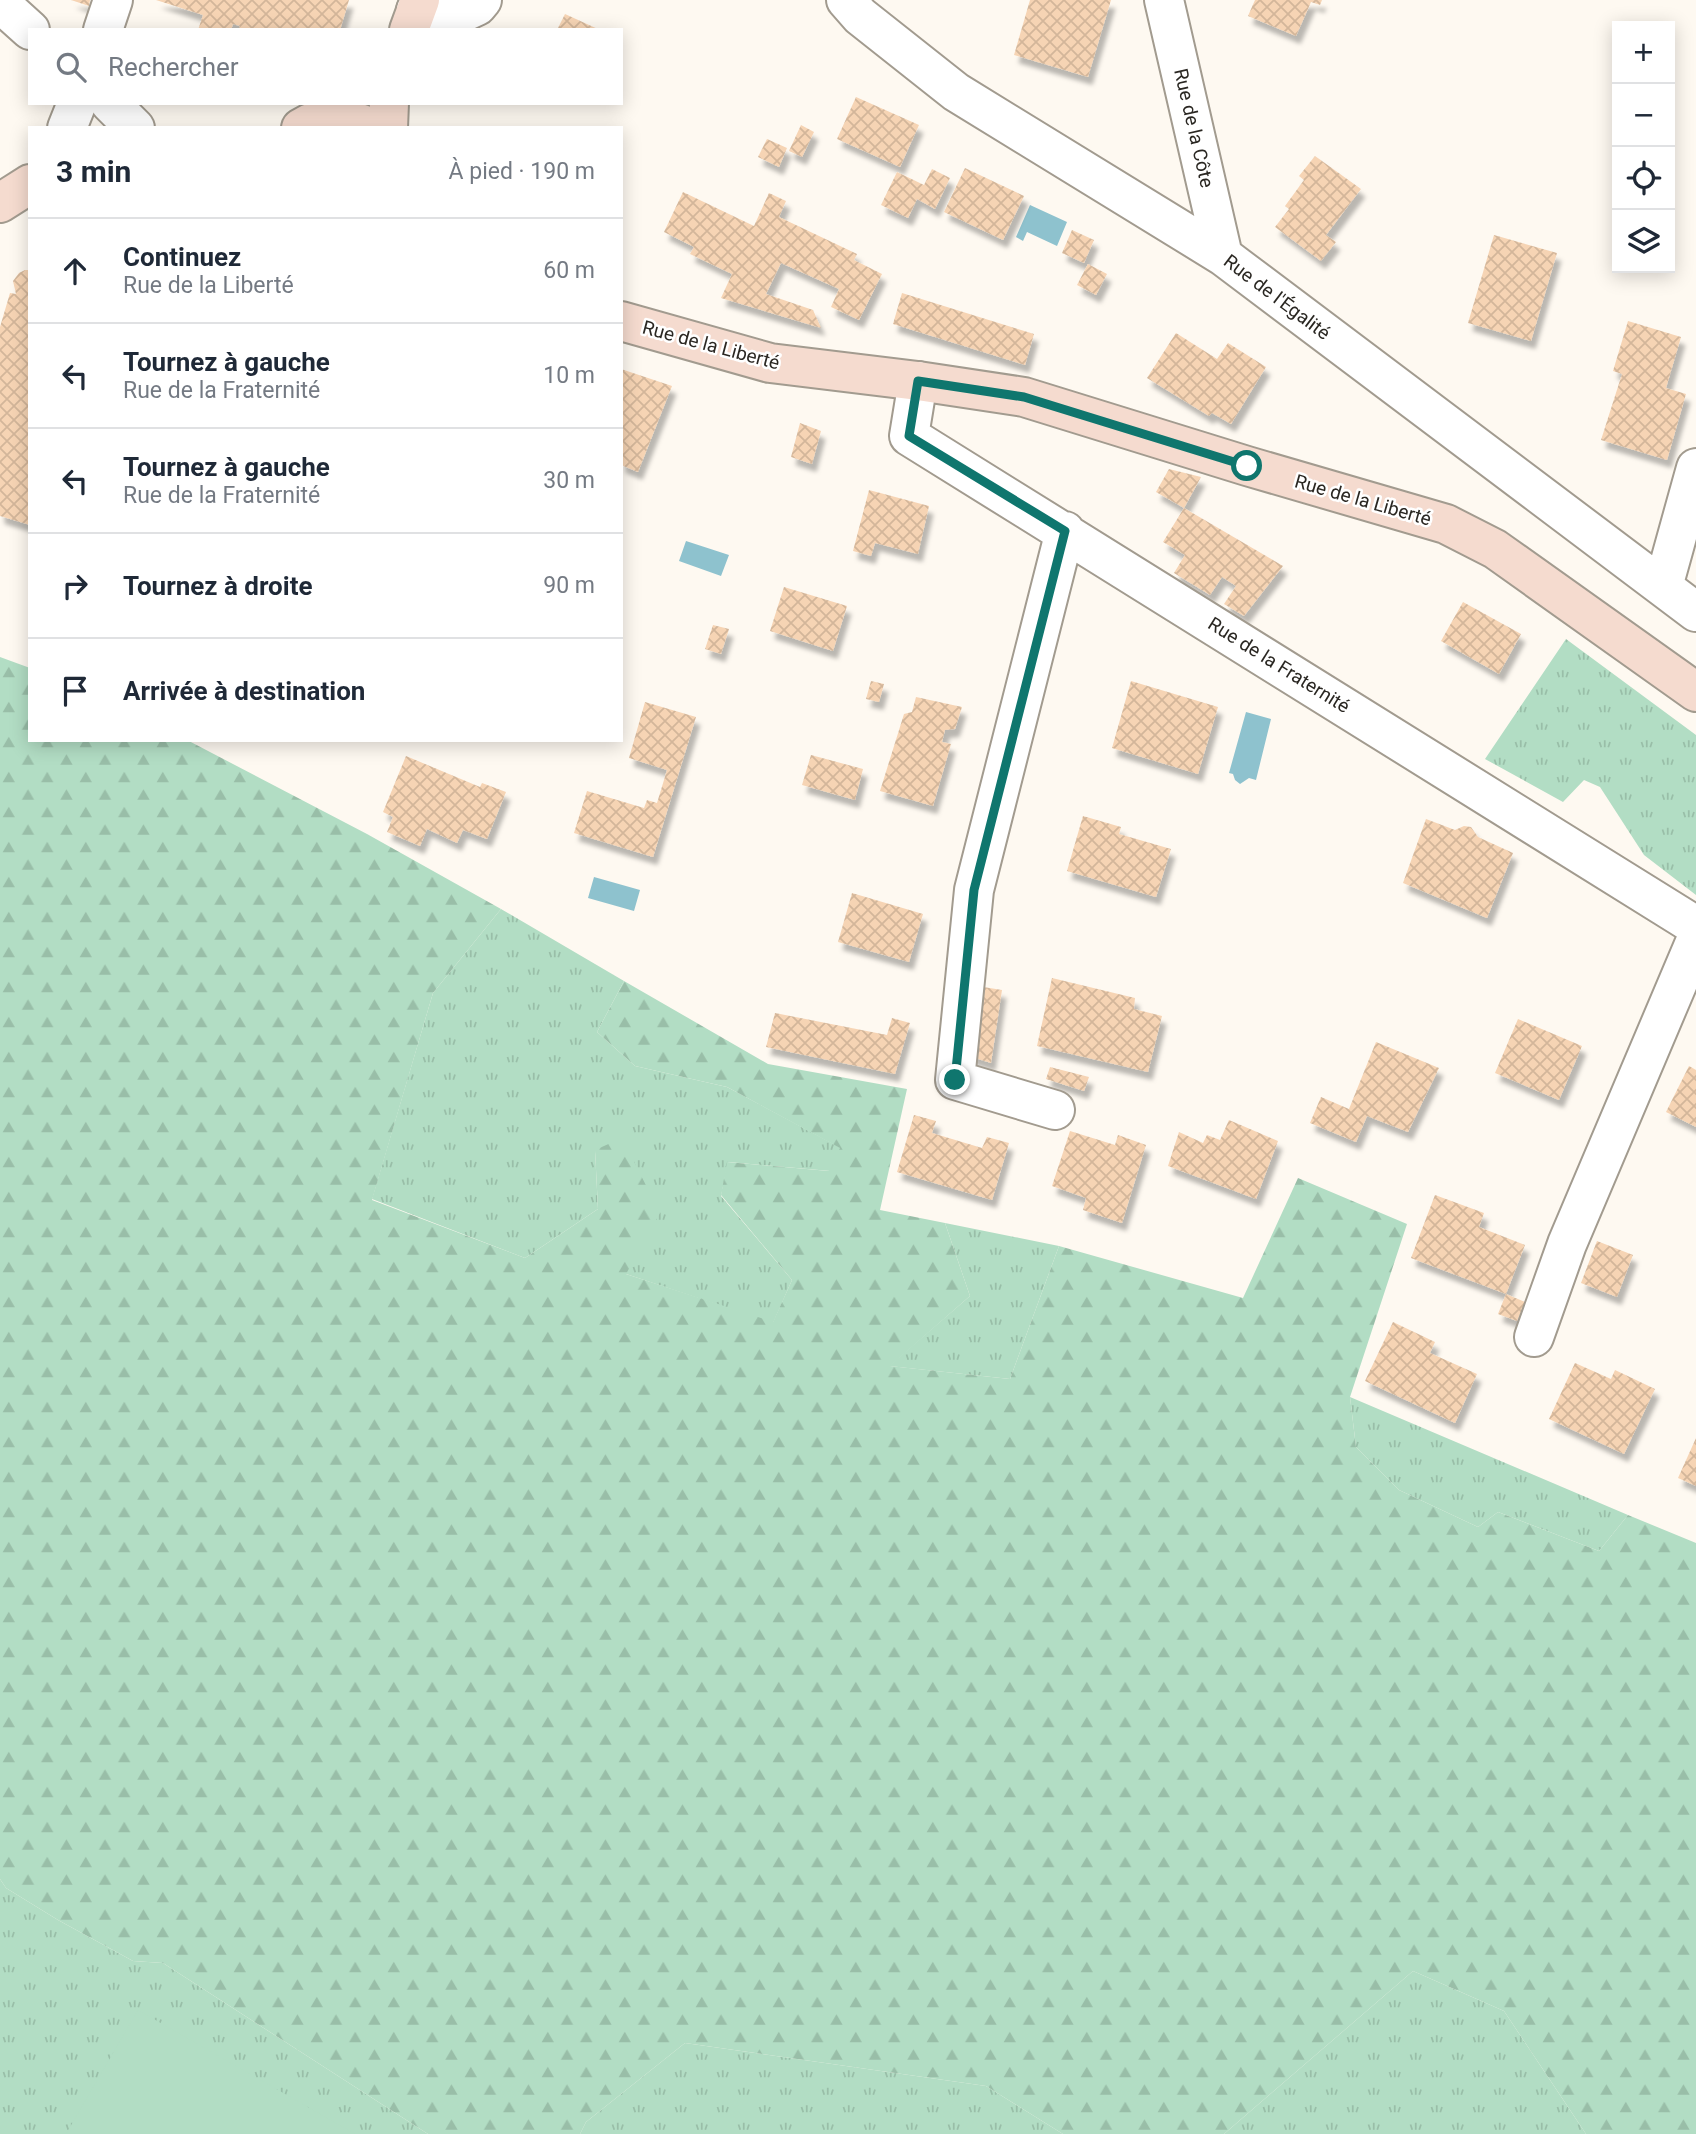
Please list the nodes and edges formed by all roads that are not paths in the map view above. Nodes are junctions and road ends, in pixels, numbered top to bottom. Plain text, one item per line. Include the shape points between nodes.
1 (113, 0) edge
2 (482, 0) edge
3 (846, 0) edge
4 (1164, 0) edge
5 (0, 3) edge
6 (415, 13) edge
7 (28, 28) edge
8 (104, 28) edge
9 (76, 105) edge
10 (112, 105) edge
11 (389, 105) edge
12 (354, 116) edge
13 (68, 126) edge
14 (133, 126) edge
15 (304, 126) edge
16 (388, 126) edge
17 (28, 185) edge
18 (0, 203) edge
19 (1223, 256) junction
20 (623, 322) edge
21 (918, 381) junction
22 (1696, 468) edge
23 (1065, 531) junction
24 (1663, 587) junction
25 (1696, 612) edge
26 (1696, 692) edge
27 (1696, 926) edge
28 (1696, 940) edge
29 (1055, 1110) dead end
30 (1534, 1336) dead end

1 - 8 street
2 - 6 street via 447,20
3 - 19 street, Rue de l'Égalité via 956,92
4 - 19 street, Rue de la Côte
5 - 7 street
9 - 13 street
10 - 14 street
11 - 16 street
12 - 15 street
17 - 18 street
19 - 24 street, Rue de l'Égalité
20 - 21 street, Rue de la Liberté via 770,363
21 - 23 street, Rue de la Fraternité via 909,436
21 - 26 street, Rue de la Liberté via 1024,397 1446,524 1495,549
22 - 24 street
23 - 27 street, Rue de la Fraternité
23 - 29 street via 974,890 955,1080
24 - 25 street, Rue de l'Égalité
28 - 30 street via 1567,1244

